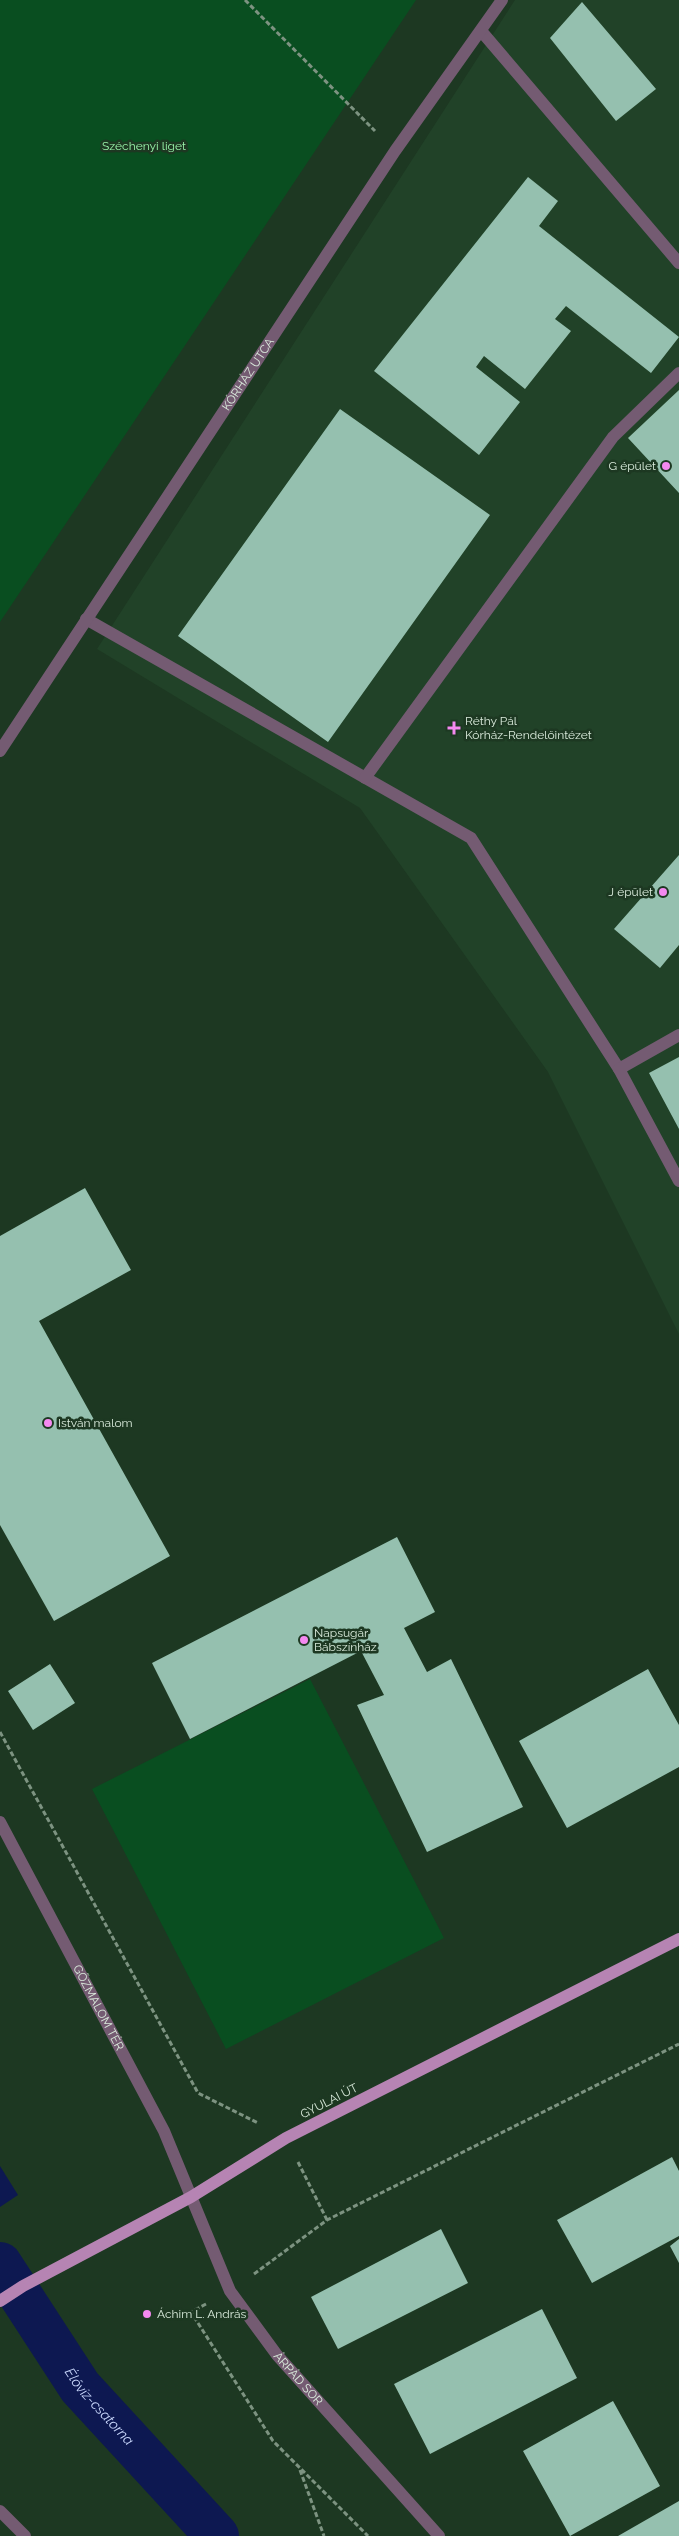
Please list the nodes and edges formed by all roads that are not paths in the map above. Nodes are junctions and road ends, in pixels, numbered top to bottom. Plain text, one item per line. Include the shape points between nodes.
1 (502, 0) edge
2 (482, 32) junction
3 (679, 263) edge
4 (679, 373) edge
5 (86, 619) junction
6 (0, 751) edge
7 (365, 778) junction
8 (679, 1035) edge
9 (619, 1069) junction
10 (679, 1181) edge
11 (0, 1822) edge
12 (679, 1939) edge
13 (191, 2197) junction
14 (0, 2301) edge
15 (0, 2511) edge
16 (25, 2536) edge
17 (439, 2536) edge

1 - 2 street, KÓRHÁZ UTCA
2 - 3 street
2 - 5 street, KÓRHÁZ UTCA via 394,151
4 - 7 street via 613,437
5 - 6 street, KÓRHÁZ UTCA
5 - 7 street
7 - 9 street via 471,838
8 - 9 street
9 - 10 street
11 - 13 street, GŐZMALOM TÉR via 164,2131
12 - 13 main road, GYULAI ÚT via 286,2138
13 - 14 main road, GYULAI ÚT
13 - 17 street, ÁRPÁD SOR via 230,2291 277,2355
15 - 16 street

